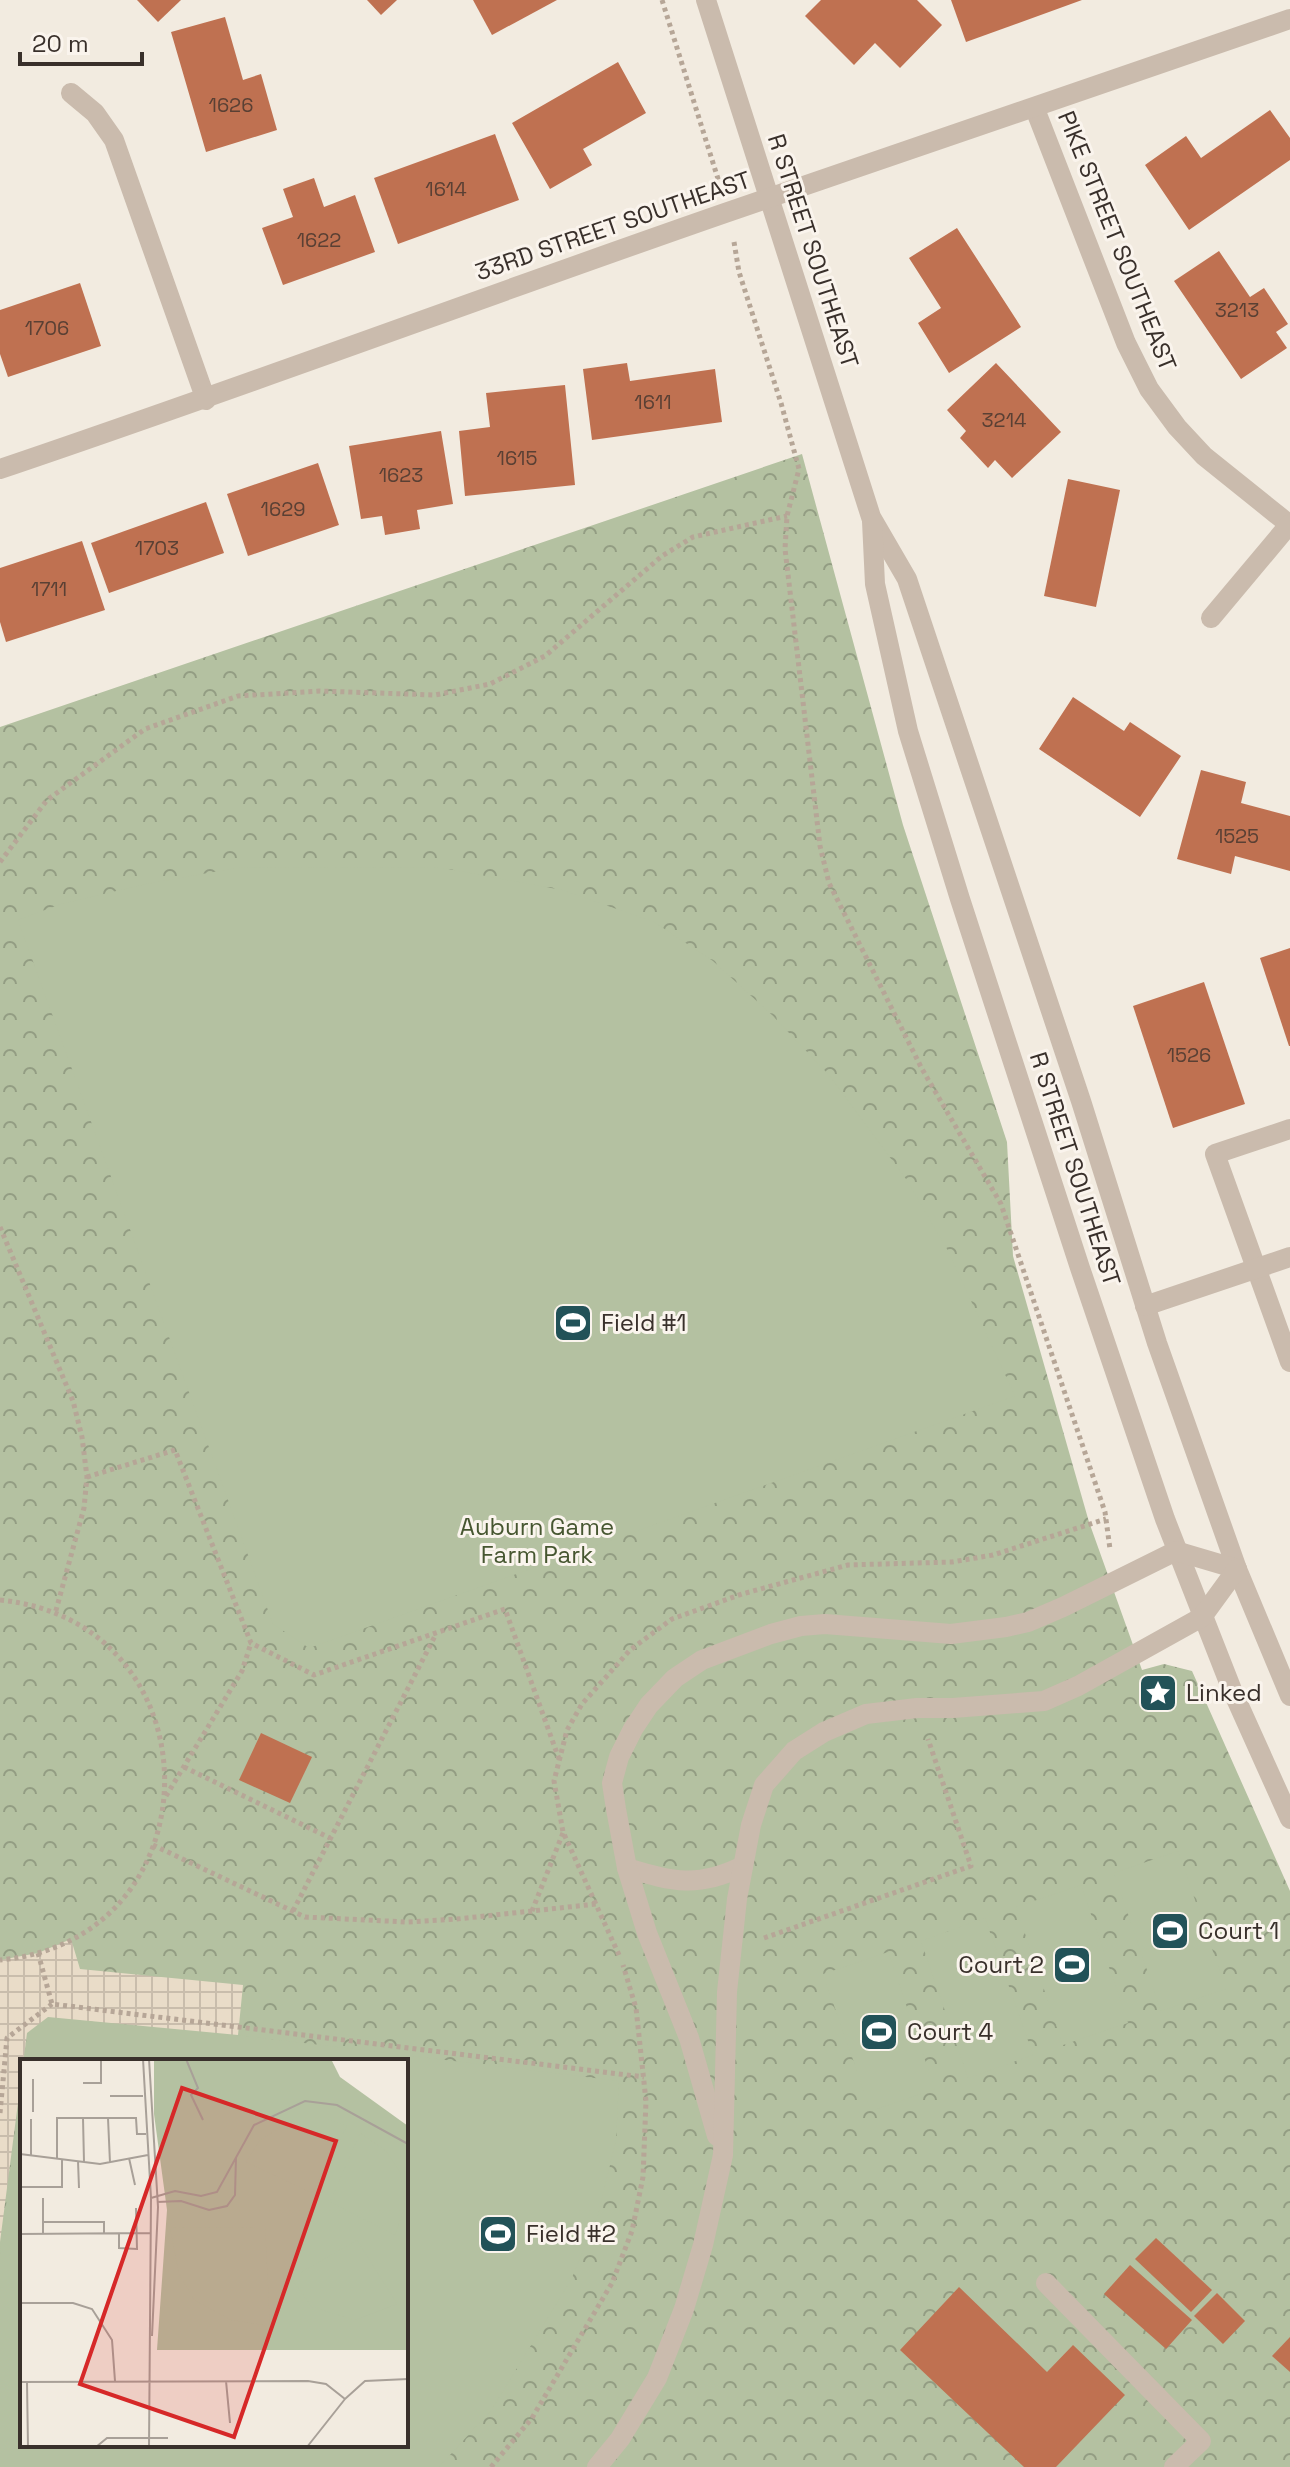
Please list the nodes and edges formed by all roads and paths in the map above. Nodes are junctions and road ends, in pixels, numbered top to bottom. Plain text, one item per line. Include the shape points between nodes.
1 (662, 0) edge
2 (706, 0) edge
3 (1290, 19) edge
4 (71, 93) dead end
5 (1035, 109) junction
6 (769, 199) junction
7 (728, 211) junction
8 (206, 400) junction
9 (0, 469) edge
10 (787, 516) junction
11 (871, 517) junction
12 (1290, 525) edge
13 (1211, 618) dead end
14 (0, 862) edge
15 (1290, 1129) edge
16 (0, 1227) edge
17 (1290, 1257) edge
18 (1256, 1269) junction
19 (1145, 1306) junction
20 (1290, 1362) edge
21 (87, 1477) junction
22 (1176, 1551) junction
23 (1112, 1552) dead end
24 (1237, 1569) junction
25 (0, 1600) edge
26 (55, 1614) junction
27 (1202, 1617) junction
28 (436, 1633) junction
29 (251, 1643) junction
30 (1290, 1696) edge
31 (917, 1708) junction
32 (559, 1760) dead end
33 (184, 1767) junction
34 (165, 1797) junction
35 (1290, 1819) edge
36 (563, 1832) dead end
37 (330, 1838) junction
38 (153, 1845) junction
39 (743, 1866) junction
40 (627, 1868) junction
41 (596, 1904) dead end
42 (293, 1911) junction
43 (532, 1911) junction
44 (733, 1948) junction
45 (38, 1953) junction
46 (0, 1960) edge
47 (52, 2004) junction
48 (4, 2038) edge
49 (644, 2077) dead end
50 (0, 2113) edge
51 (723, 2155) junction
52 (1046, 2283) dead end
53 (597, 2467) edge
54 (1174, 2467) edge

1 - 7 path
2 - 6 street, R STREET SOUTHEAST
3 - 5 street, 33RD STREET SOUTHEAST
4 - 8 street via 95,113 114,140
5 - 6 street, 33RD STREET SOUTHEAST
5 - 12 street, PIKE STREET SOUTHEAST via 1149,389 1204,456
6 - 7 street, 33RD STREET SOUTHEAST
6 - 11 street, R STREET SOUTHEAST
7 - 8 street, 33RD STREET SOUTHEAST
7 - 10 path via 739,272 799,469
8 - 9 street, 33RD STREET SOUTHEAST
10 - 14 path via 693,537 662,556 545,656 490,684 435,695 320,691 238,696 145,729 47,800
10 - 23 path via 785,549 820,846 829,883 922,1069 1001,1204 1105,1512
11 - 19 street, R STREET SOUTHEAST via 907,579
11 - 22 street, R STREET SOUTHEAST via 875,584 924,786
12 - 13 street
15 - 18 street via 1215,1154
16 - 21 path via 73,1401
17 - 18 street
18 - 19 street
18 - 20 street
19 - 24 street, R STREET SOUTHEAST
21 - 26 path via 76,1545
21 - 29 path via 175,1450
22 - 24 street
22 - 27 street, R STREET SOUTHEAST
22 - 40 street via 1028,1622 951,1634 801,1626 702,1660 649,1705 619,1757 612,1783
24 - 27 street
24 - 30 street, R STREET SOUTHEAST
25 - 26 path
26 - 34 path via 100,1640 145,1695 166,1762
27 - 31 street via 1044,1701
27 - 35 street, R STREET SOUTHEAST
28 - 29 path via 314,1675
28 - 32 path via 505,1609
28 - 37 path
29 - 33 path via 242,1671
31 - 39 street via 866,1714 794,1751 764,1785
31 - 44 path via 971,1866
33 - 34 path
33 - 37 path
34 - 38 path
36 - 43 path
37 - 42 path
38 - 42 path
38 - 45 path via 125,1895 100,1920
39 - 40 street via 717,1878 685,1881
39 - 44 street
40 - 51 street via 689,2038
41 - 43 path
42 - 43 path via 305,1917 407,1922
44 - 51 street
45 - 46 path
45 - 47 path
47 - 48 path
47 - 49 path
48 - 50 path
51 - 53 street via 703,2245 657,2378
52 - 54 street via 1201,2441

